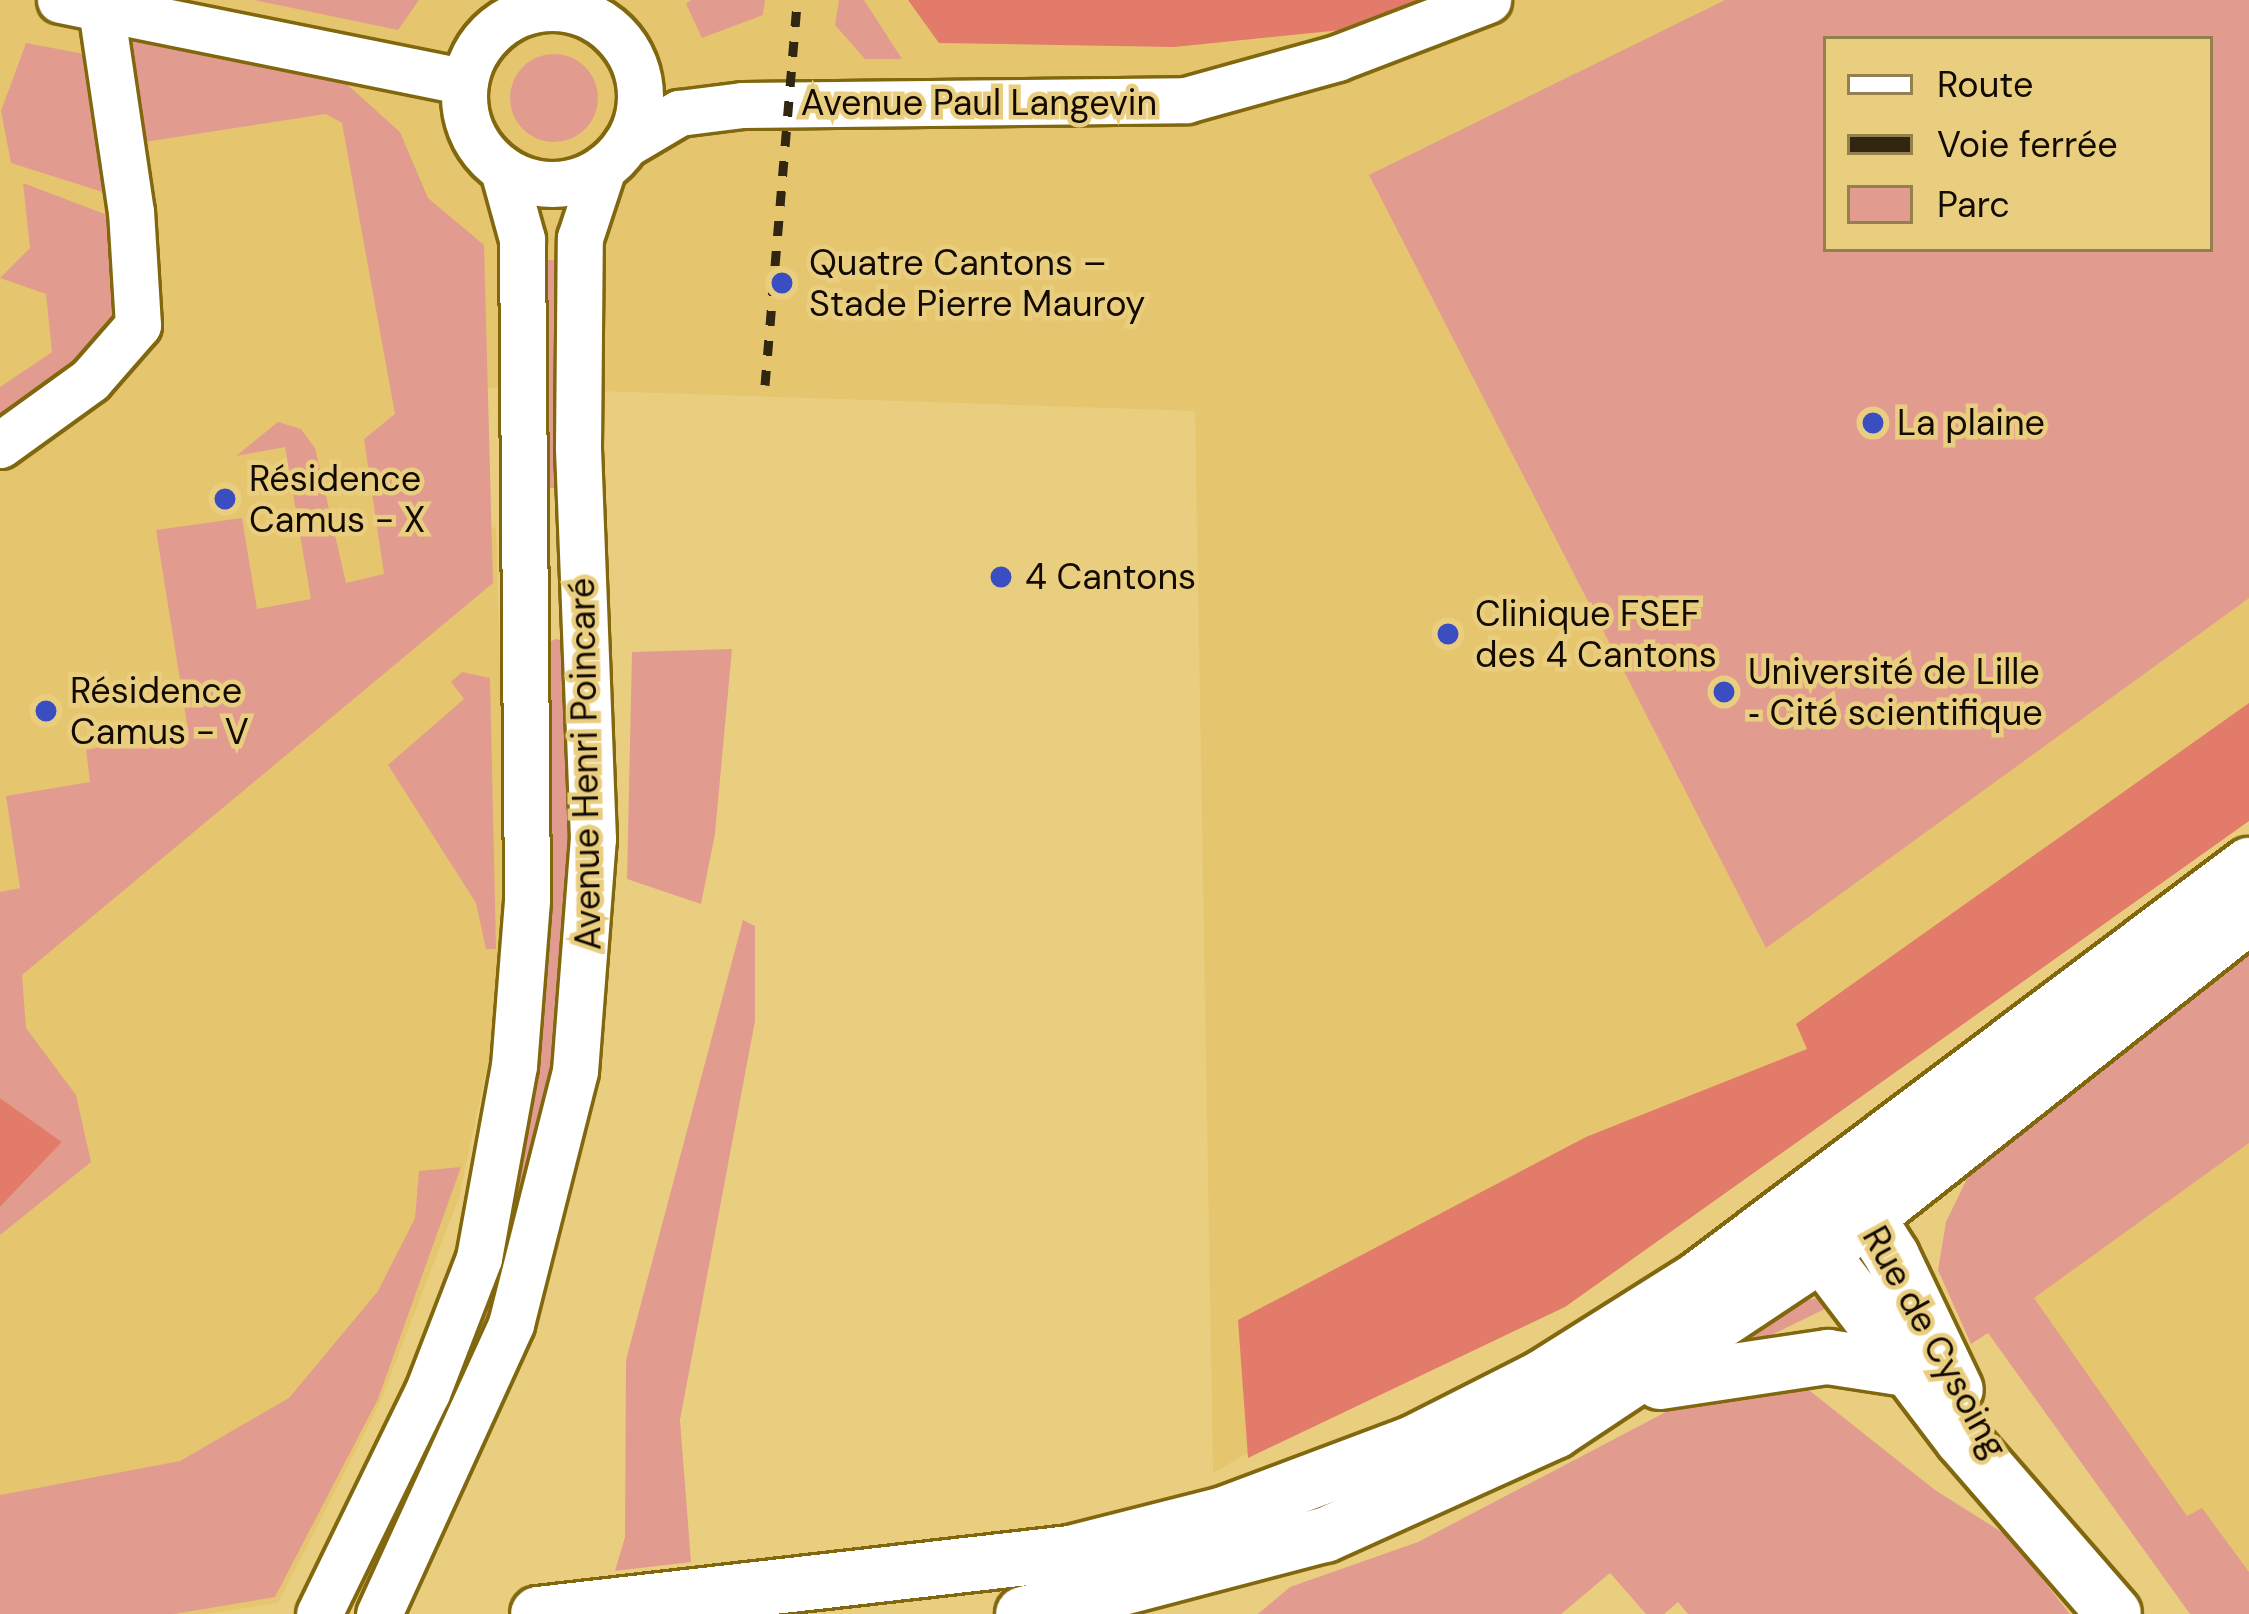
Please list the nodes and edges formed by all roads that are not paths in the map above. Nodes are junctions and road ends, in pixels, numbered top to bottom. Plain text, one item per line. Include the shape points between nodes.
1 (1488, 0) edge
2 (80, 4) edge
3 (515, 10) edge
4 (613, 32) edge
5 (465, 82) junction
6 (742, 105) junction
7 (614, 156) junction
8 (503, 170) junction
9 (0, 445) edge
10 (2249, 865) edge
11 (2249, 916) edge
12 (1854, 1197) junction
13 (1805, 1233) junction
14 (1906, 1369) junction
15 (1612, 1397) junction
16 (2030, 1509) junction
17 (1034, 1557) junction
18 (1175, 1583) edge
19 (319, 1614) edge
20 (379, 1614) edge
21 (538, 1614) edge
22 (798, 1614) edge
23 (1023, 1614) edge
24 (2114, 1614) edge

1 - 6 street, Avenue Paul Langevin via 1337,58 1160,104
2 - 5 street
2 - 9 street via 134,233 138,326 90,380
3 - 4 street via 556,8
3 - 5 street via 479,46
4 - 6 street, Avenue Paul Langevin via 666,89
4 - 7 street via 639,106
5 - 8 street via 471,132
6 - 7 street, Avenue Paul Langevin via 661,119
7 - 8 street via 554,184
7 - 20 street, Avenue Henri Poincaré via 580,238 578,447 593,839 578,1057 511,1324
8 - 19 street, Avenue Henri Poincaré via 521,239 527,900 514,1066 479,1258 427,1393
10 - 12 main road
11 - 12 main road
12 - 13 main road
12 - 16 main road, Rue de Cysoing via 1930,1348
13 - 14 main road, Rue de Cysoing
13 - 15 main road
13 - 18 main road via 1460,1421 1324,1480
14 - 15 main road via 1851,1357 1803,1358 1688,1374
14 - 16 main road, Rue de Cysoing
15 - 18 main road via 1415,1499
16 - 24 main road, Rue de Cysoing
17 - 18 main road
17 - 21 main road
17 - 22 main road via 885,1600
18 - 23 main road

